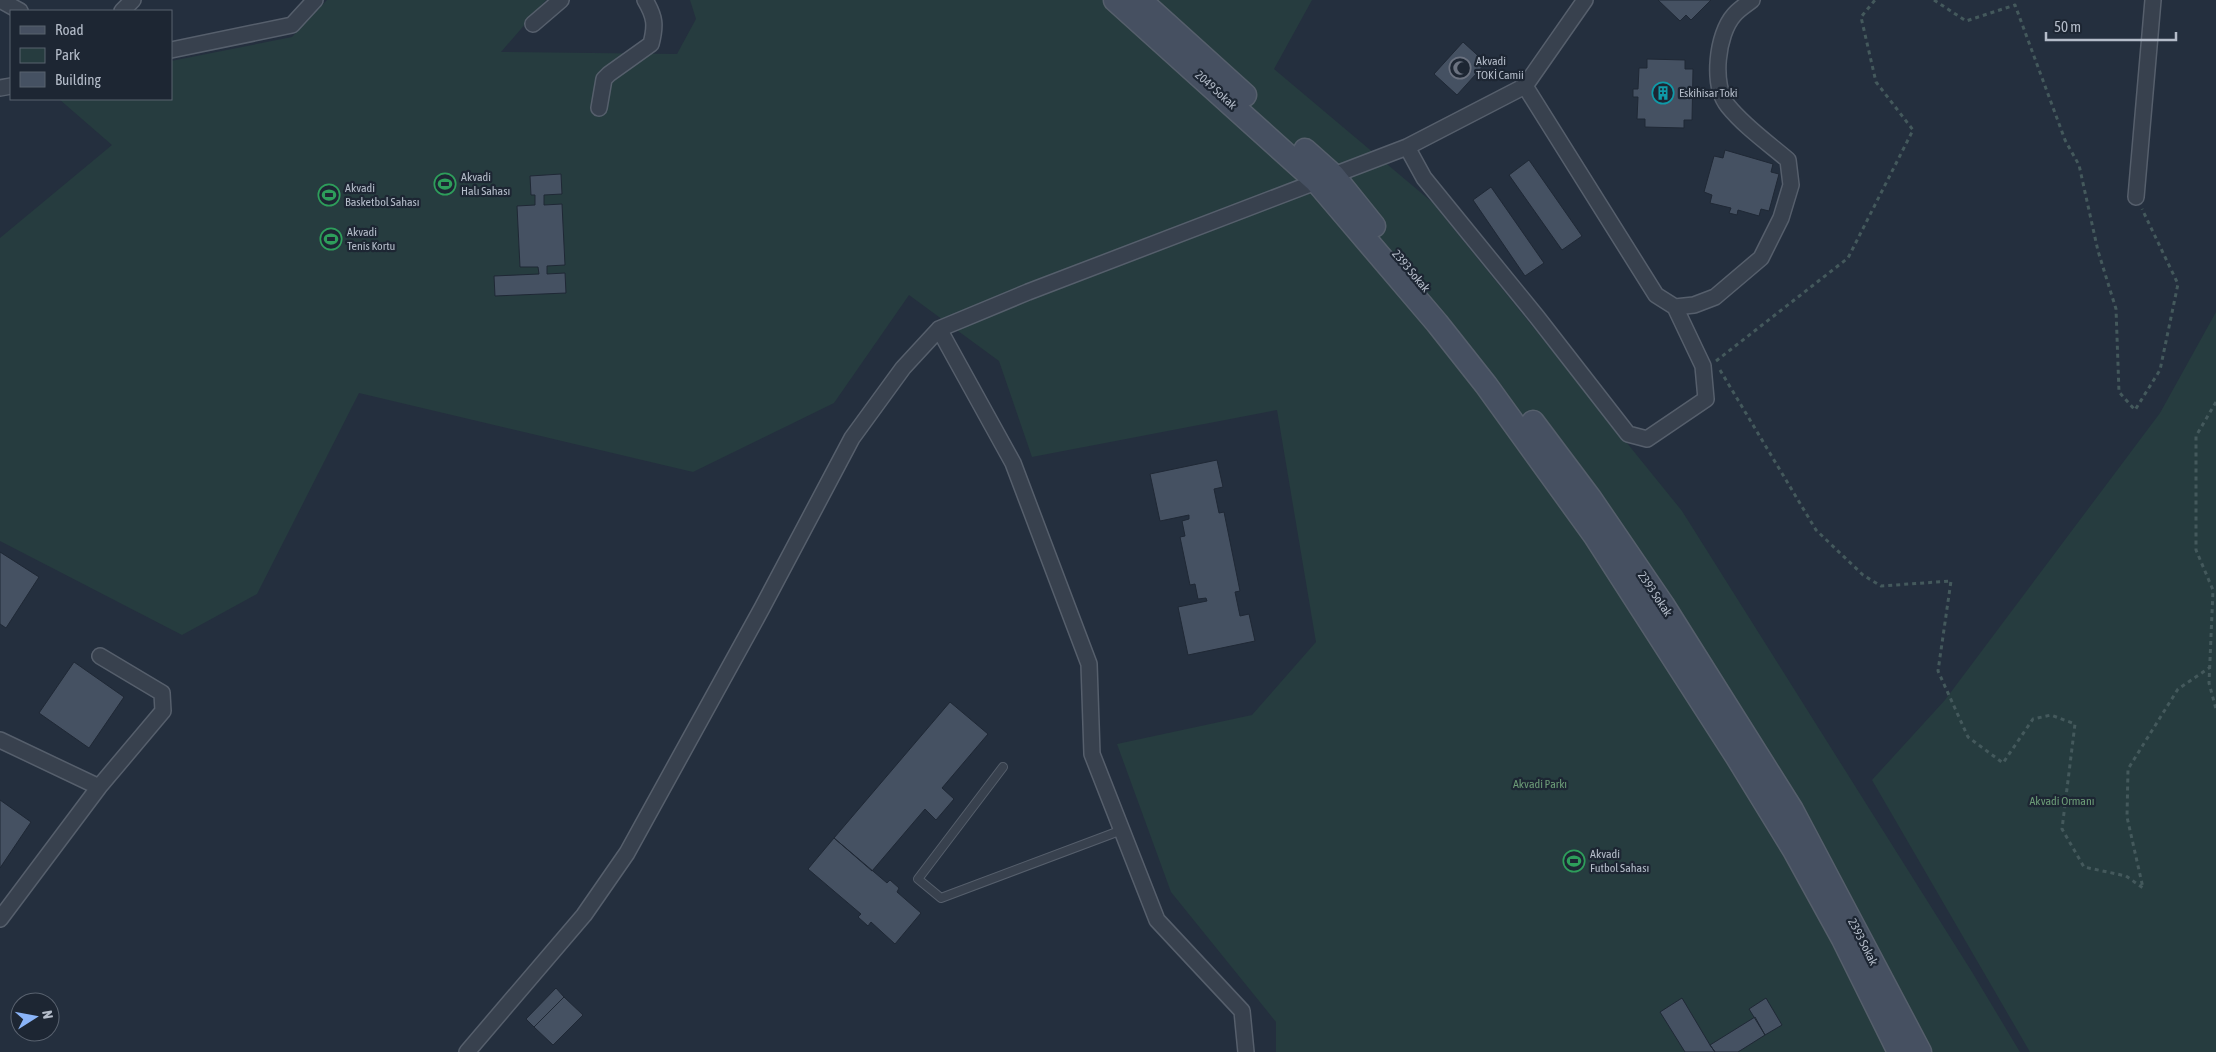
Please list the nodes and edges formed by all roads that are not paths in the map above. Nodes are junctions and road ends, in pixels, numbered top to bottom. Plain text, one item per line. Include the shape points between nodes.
1 (0, 0) edge
2 (132, 0) edge
3 (315, 0) edge
4 (561, 0) edge
5 (645, 0) edge
6 (1115, 0) edge
7 (1140, 0) edge
8 (1584, 0) edge
9 (1752, 0) edge
10 (2153, 0) edge
11 (18, 10) edge
12 (123, 10) edge
13 (533, 24) dead end
14 (172, 50) edge
15 (1525, 86) junction
16 (599, 108) dead end
17 (1407, 147) junction
18 (1324, 178) junction
19 (2136, 197) road end
20 (1675, 307) junction
21 (939, 328) junction
22 (100, 656) dead end
23 (0, 740) edge
24 (1003, 767) dead end
25 (99, 786) junction
26 (1122, 830) junction
27 (3, 909) edge
28 (466, 1052) edge
29 (1246, 1052) edge
30 (1899, 1052) edge
31 (1920, 1052) edge

1 - 11 street
2 - 12 street
3 - 14 street via 292,25
4 - 13 street
5 - 16 street via 656,28 651,44 604,79
6 - 18 main road, 2049 Sokak
7 - 18 main road, 2049 Sokak
8 - 15 street
9 - 20 street via 1733,16 1718,48 1717,76 1726,104 1788,160 1791,185 1781,218 1761,258 1715,298 1694,306
10 - 19 street
15 - 17 street
15 - 20 street via 1656,295
17 - 18 street
17 - 20 street via 1424,178 1628,434 1647,439 1706,399 1704,366
18 - 21 street
18 - 30 main road, 2393 Sokak via 1486,384 1595,536 1794,850
18 - 31 main road, 2393 Sokak via 1536,426 1657,596 1792,810
21 - 26 street via 1013,463 1089,664 1092,754
21 - 28 street via 903,368 852,438 627,853 584,914
22 - 25 street via 162,693 163,711
23 - 25 street
24 - 26 lane via 918,879 941,898
25 - 27 street
26 - 29 street via 1156,920 1242,1011

